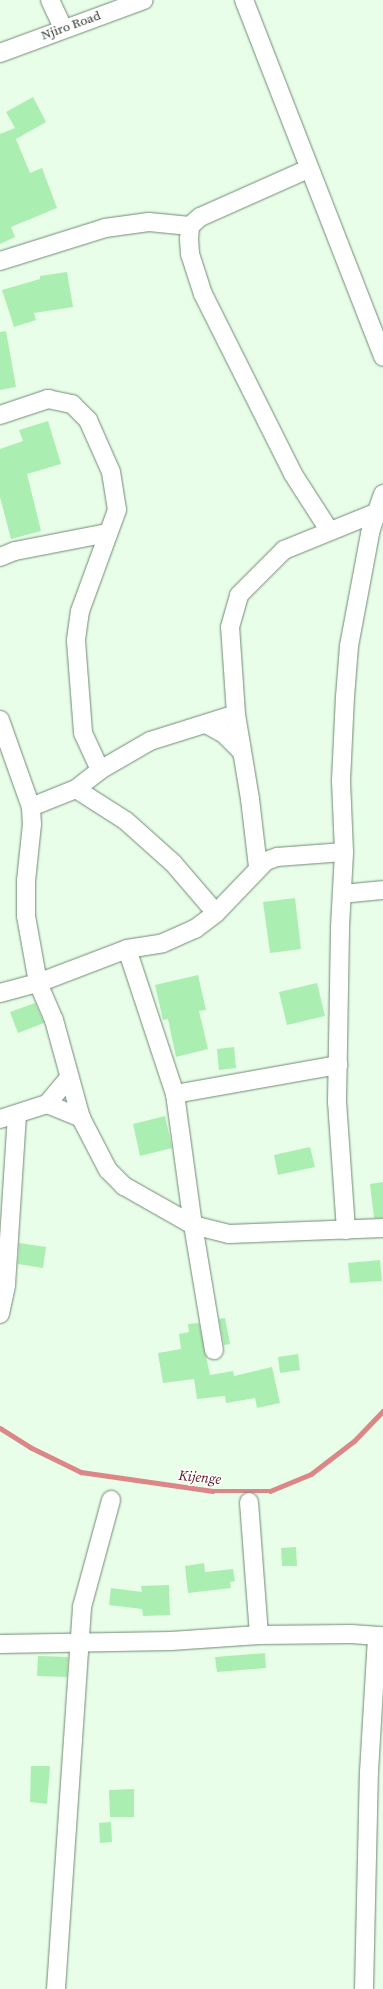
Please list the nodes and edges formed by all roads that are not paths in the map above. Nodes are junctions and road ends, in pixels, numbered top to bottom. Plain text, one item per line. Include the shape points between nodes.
1 (50, 0) edge
2 (144, 0) edge
3 (244, 0) edge
4 (63, 28) junction
5 (0, 53) edge
6 (308, 169) junction
7 (190, 226) junction
8 (0, 261) edge
9 (383, 357) edge
10 (0, 415) edge
11 (383, 494) edge
12 (375, 513) junction
13 (329, 530) junction
14 (108, 534) junction
15 (0, 557) edge
16 (236, 714) junction
17 (0, 720) edge
18 (206, 724) junction
19 (242, 752) junction
20 (100, 770) junction
21 (76, 789) junction
22 (31, 807) junction
23 (344, 852) junction
24 (258, 867) junction
25 (383, 890) edge
26 (342, 894) junction
27 (216, 913) junction
28 (127, 949) junction
29 (38, 983) junction
30 (0, 993) edge
31 (338, 1065) junction
32 (69, 1078) junction
33 (175, 1094) junction
34 (47, 1104) junction
35 (8, 1116) edge
36 (81, 1118) junction
37 (193, 1225) junction
38 (383, 1228) edge
39 (346, 1230) junction
40 (0, 1314) edge
41 (214, 1350) dead end
42 (111, 1500) dead end
43 (249, 1502) dead end
44 (259, 1635) junction
45 (380, 1636) edge
46 (81, 1642) junction
47 (0, 1644) edge
48 (56, 1989) edge
49 (364, 1989) edge

1 - 4 street
2 - 4 street, Njiro Road
3 - 6 street
4 - 5 street, Njiro Road
6 - 7 street via 200,217
6 - 9 street
7 - 8 street via 149,222 105,228
7 - 13 street via 190,254 203,294 292,474
10 - 14 street via 48,399 72,404 88,420 111,472 118,500
11 - 12 street
12 - 13 street
12 - 23 street via 349,646 341,781
13 - 16 street via 284,550 239,595 230,627
14 - 15 street via 15,551
14 - 20 street via 80,610 76,641 83,733
16 - 18 street
16 - 19 street
17 - 22 street
18 - 19 street via 224,734
18 - 20 street via 150,741
19 - 24 street
20 - 21 street
21 - 22 street
21 - 27 street via 126,821 172,863
22 - 29 street via 26,916
23 - 24 street via 277,857
23 - 26 street
24 - 27 street
25 - 26 street
26 - 31 street
27 - 28 street via 195,929 163,943
28 - 29 street
28 - 33 street
29 - 30 street
29 - 32 street via 54,1020
31 - 33 street
31 - 39 street via 337,1102
32 - 34 street
32 - 36 street
33 - 37 street
34 - 35 street
34 - 36 street
35 - 40 street via 6,1285
36 - 37 street via 108,1170 124,1186
37 - 39 street via 229,1234
37 - 41 street
38 - 39 street
42 - 46 street via 82,1607
43 - 44 street
44 - 45 street
44 - 46 street via 171,1641
45 - 49 street via 369,1772
46 - 47 street
46 - 48 street

